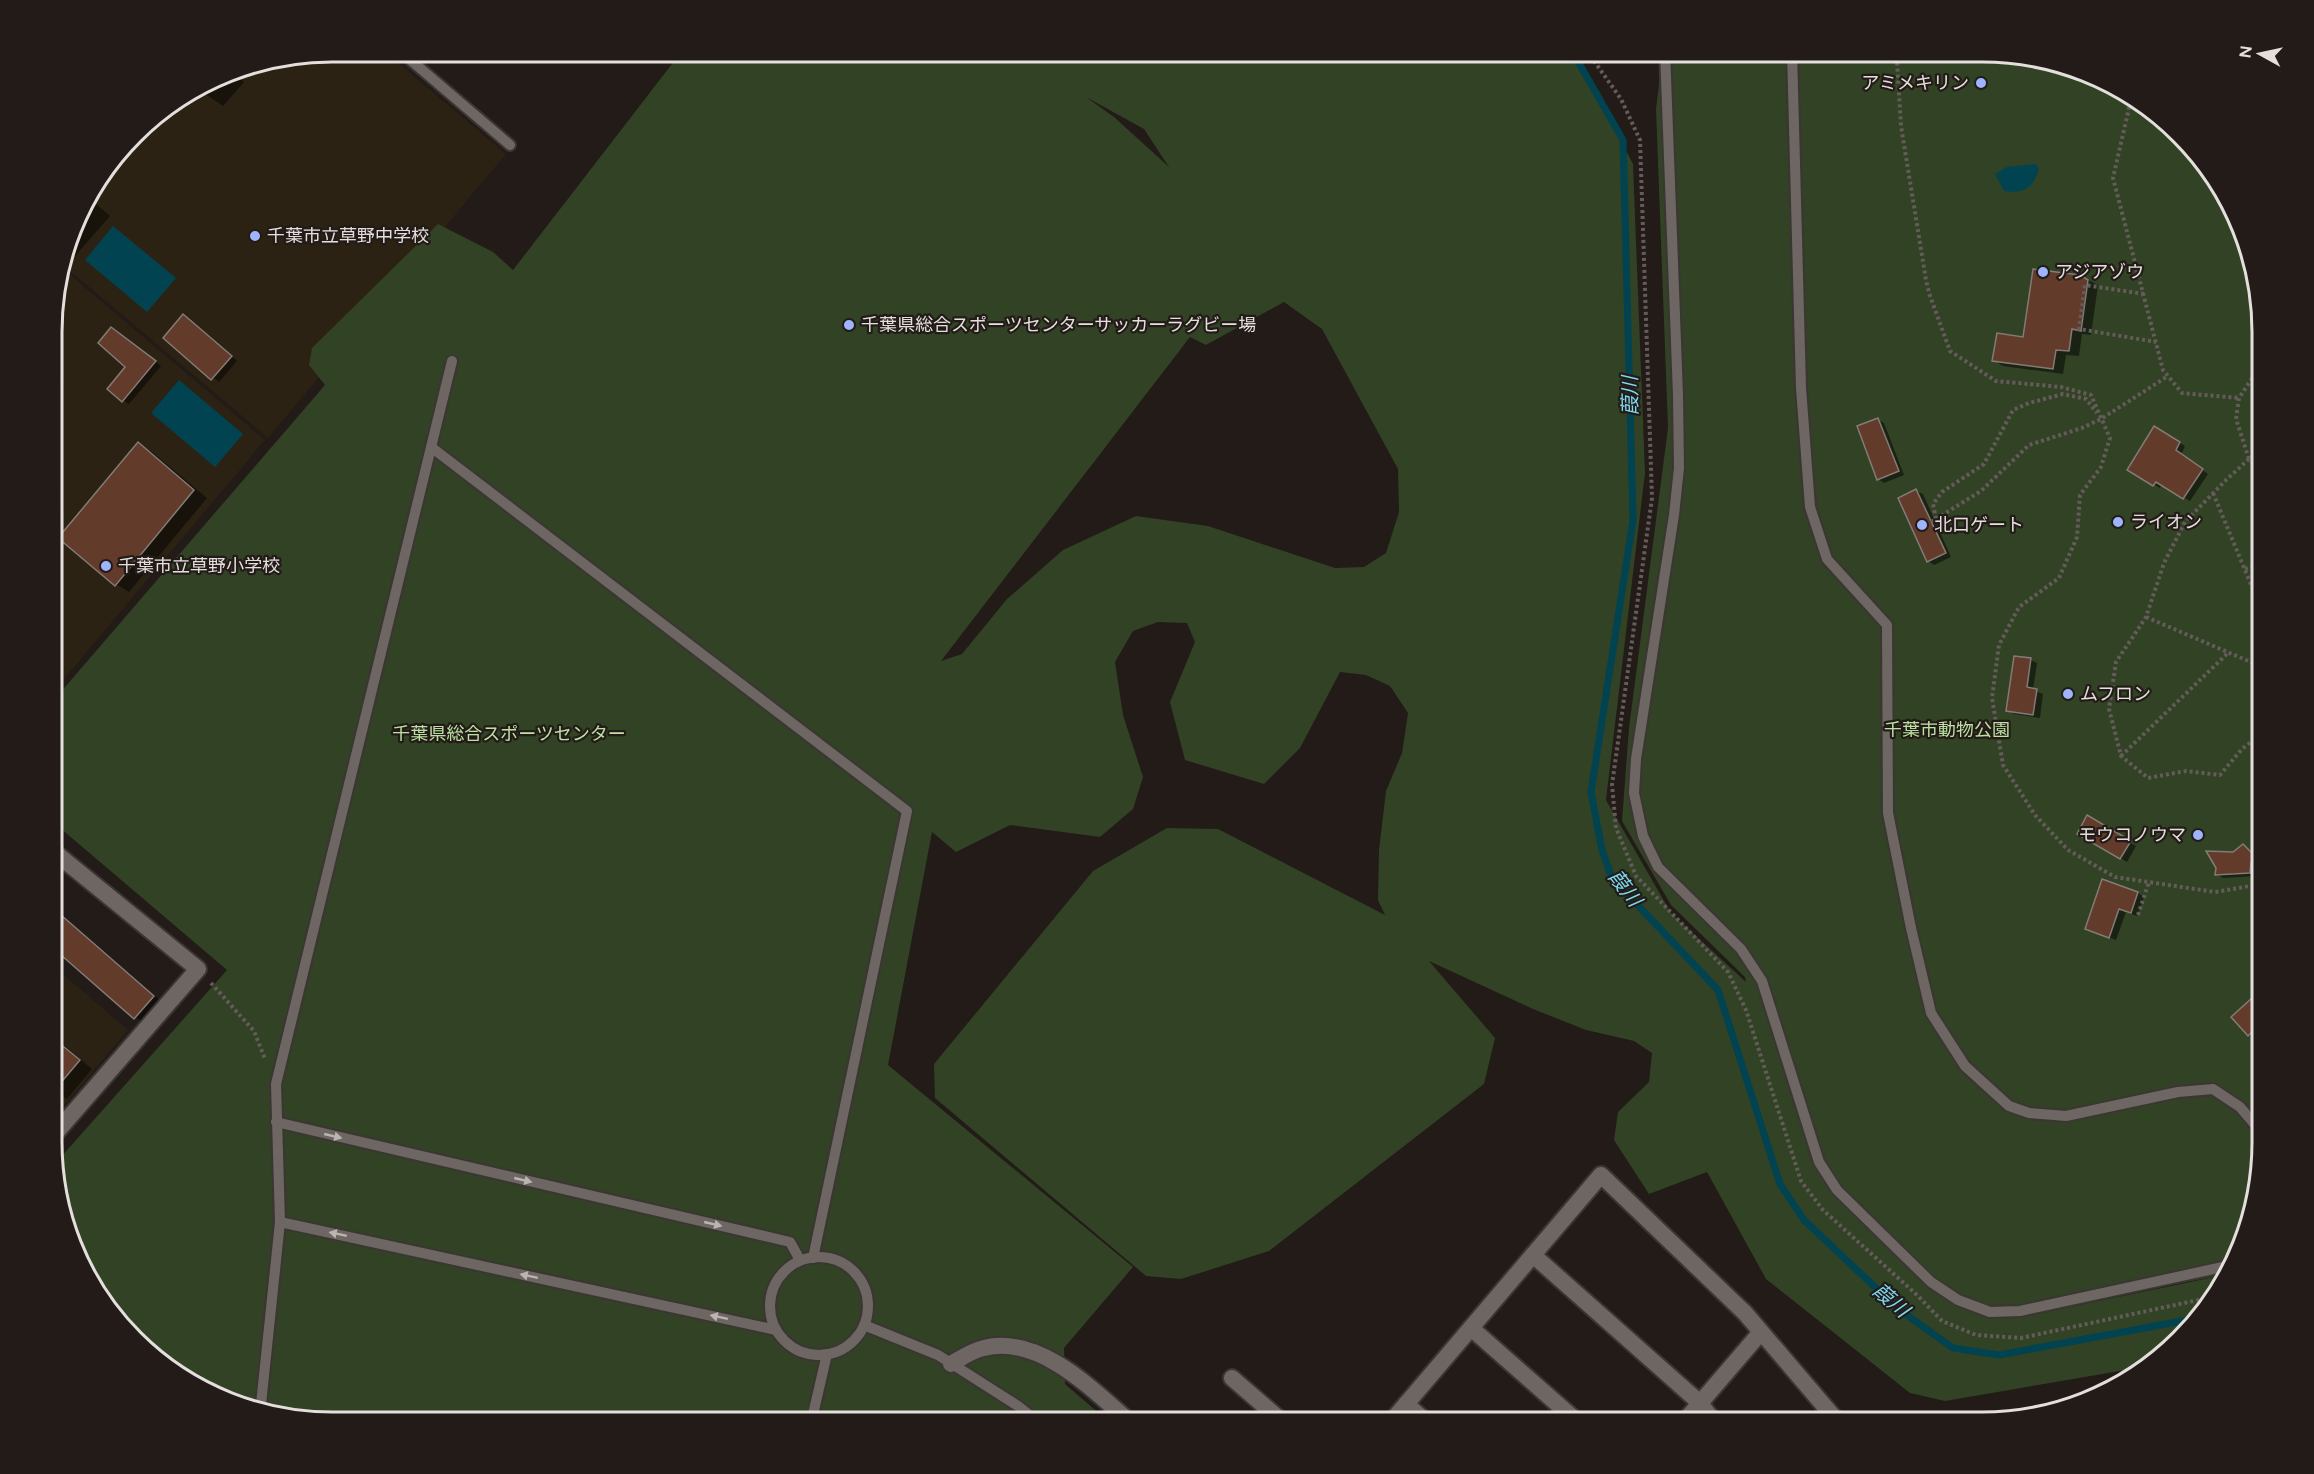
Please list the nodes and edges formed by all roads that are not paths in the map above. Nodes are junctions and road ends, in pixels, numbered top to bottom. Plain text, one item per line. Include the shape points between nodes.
1 (413, 62) edge
2 (1665, 62) edge
3 (1792, 62) edge
4 (510, 145) dead end
5 (452, 361) dead end
6 (431, 447) junction
7 (62, 858) edge
8 (2252, 1121) edge
9 (276, 1122) junction
10 (62, 1126) edge
11 (280, 1222) junction
12 (1533, 1255) junction
13 (813, 1258) junction
14 (800, 1260) junction
15 (2222, 1267) edge
16 (864, 1325) junction
17 (1471, 1328) junction
18 (776, 1330) junction
19 (1761, 1332) junction
20 (827, 1354) junction
21 (951, 1364) junction
22 (1232, 1378) dead end
23 (261, 1403) edge
24 (1700, 1403) junction
25 (1406, 1404) junction
26 (814, 1412) edge
27 (1025, 1412) edge
28 (1118, 1412) edge
29 (1271, 1412) edge
30 (1399, 1412) edge
31 (1415, 1412) edge
32 (1566, 1412) edge
33 (1692, 1412) edge
34 (1707, 1412) edge
35 (1829, 1412) edge

1 - 4 lane
2 - 15 lane via 1678,468 1636,759 1634,793 1642,836 1658,867 1741,949 1762,981 1818,1162 1837,1190 1931,1282 1958,1300 1990,1312 2020,1311
3 - 8 lane via 1801,388 1810,507 1827,559 1887,625 1888,813 1931,1012 1965,1066 2009,1106 2029,1113 2066,1116 2178,1092 2213,1089 2240,1107
5 - 6 lane
6 - 9 lane via 276,1084
6 - 13 lane via 907,811
7 - 10 street via 198,969
9 - 11 lane
9 -> 14 lane via 790,1242
18 -> 11 lane
11 - 23 lane
12 - 17 street
12 - 19 street via 1601,1175
12 - 24 street
13 - 14 lane
13 - 16 lane via 837,1260 848,1266 863,1284 868,1300
14 - 18 lane via 780,1275 771,1292 769,1309
16 - 20 lane via 845,1347
16 - 21 lane
17 - 25 street
17 - 32 street
18 - 20 lane via 800,1352
19 - 24 street
19 - 35 street
20 - 26 lane
21 - 27 lane
21 - 28 street via 982,1348 1001,1345 1032,1352 1070,1371
22 - 29 street
24 - 33 street
24 - 34 street
25 - 30 street
25 - 31 street

